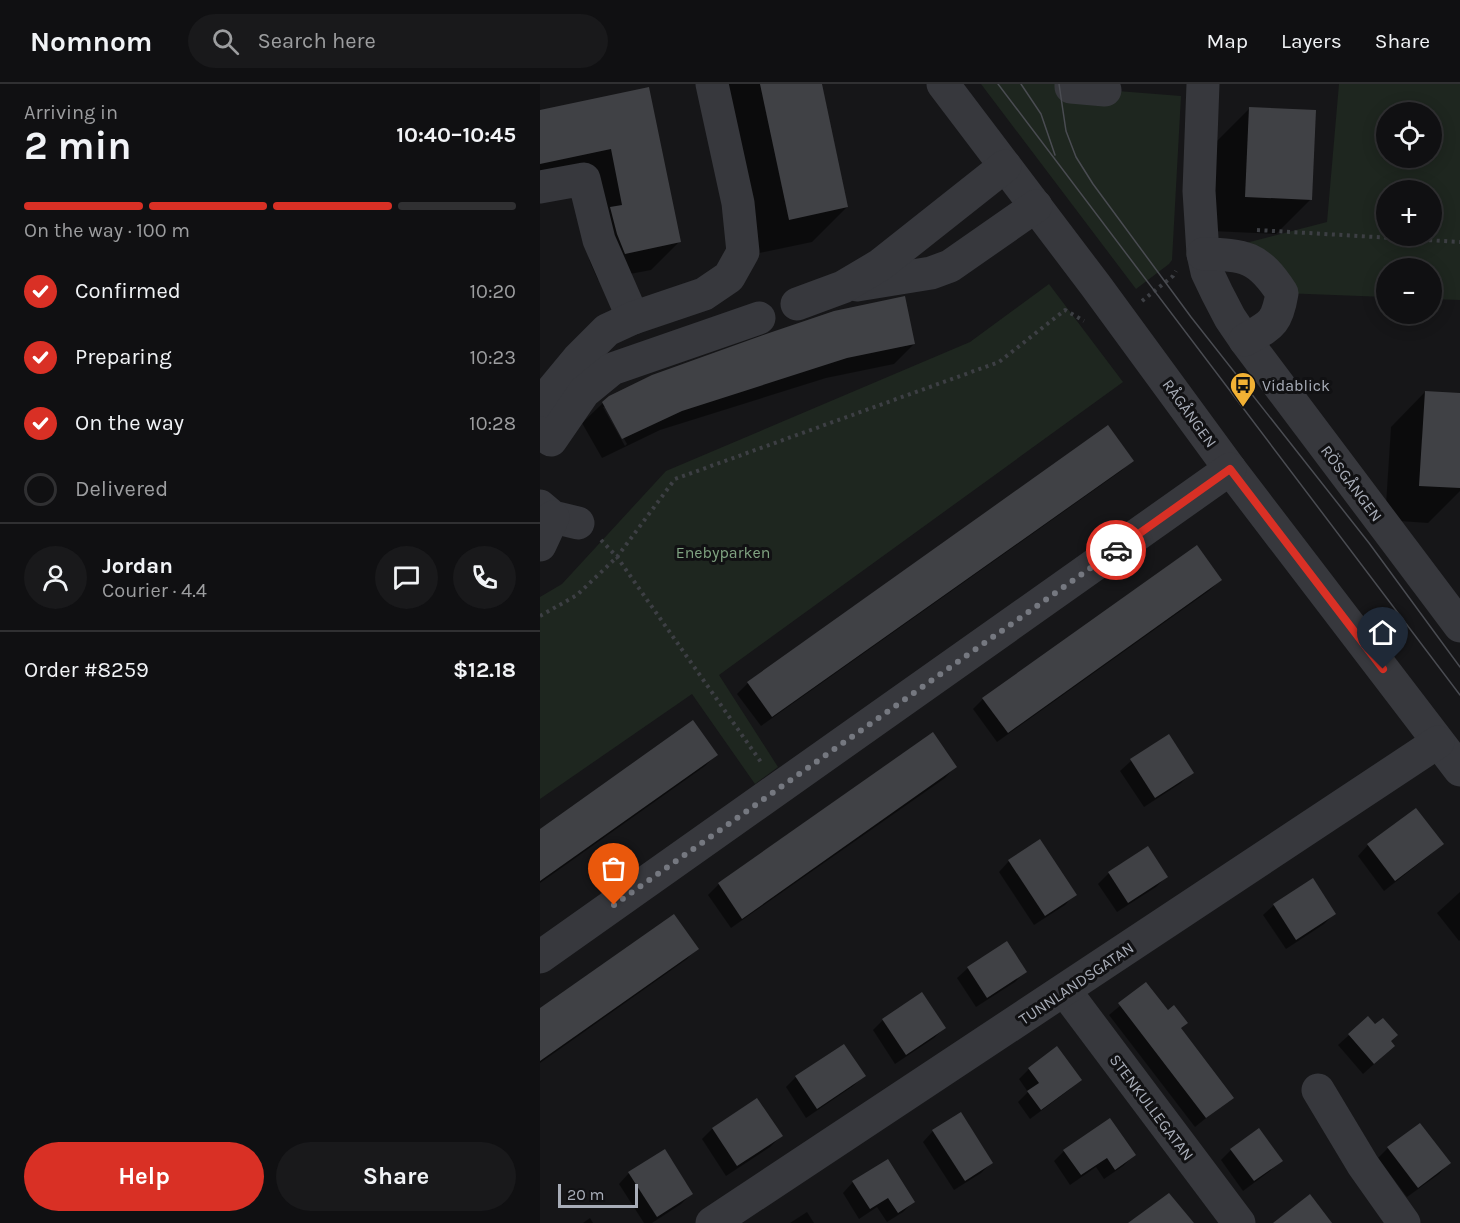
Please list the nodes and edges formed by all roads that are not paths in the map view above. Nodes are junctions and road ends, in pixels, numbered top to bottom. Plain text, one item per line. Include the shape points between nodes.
1 (712, 84) edge
2 (943, 84) edge
3 (1071, 84) edge
4 (1203, 84) edge
5 (1105, 90) dead end
6 (1005, 166) junction
7 (540, 187) edge
8 (1036, 206) junction
9 (1190, 261) junction
10 (843, 288) junction
11 (797, 304) dead end
12 (633, 318) junction
13 (759, 318) dead end
14 (1245, 340) junction
15 (601, 358) junction
16 (540, 405) edge
17 (540, 433) edge
18 (1230, 469) junction
19 (1460, 626) edge
20 (1438, 742) junction
21 (1460, 770) edge
22 (540, 957) edge
23 (1065, 991) junction
24 (1318, 1090) dead end
25 (712, 1223) edge
26 (1239, 1223) edge
27 (1404, 1223) edge

1 - 12 street via 738,203 743,252 729,277 704,294
2 - 6 street, RÅGÅNGEN
3 - 5 street
4 - 9 street, RÖSGÅNGEN via 1199,191
6 - 8 street, RÅGÅNGEN
6 - 10 street via 880,265
7 - 12 street via 584,179 599,240
8 - 10 street via 950,266 931,273
8 - 18 street, RÅGÅNGEN
9 - 14 street, RÖSGÅNGEN via 1207,272
9 - 14 street via 1239,255 1258,264 1272,277 1282,293 1279,311 1270,326
10 - 11 street
12 - 15 street via 607,330
13 - 15 street
14 - 19 street, RÖSGÅNGEN
15 - 16 street
15 - 17 street via 584,392 551,440
18 - 20 street, RÅGÅNGEN
18 - 22 street
20 - 21 street, RÅGÅNGEN
20 - 23 street, TUNNLANDSGATAN
23 - 25 street, TUNNLANDSGATAN
23 - 26 street, STENKULLEGATAN
24 - 27 street

